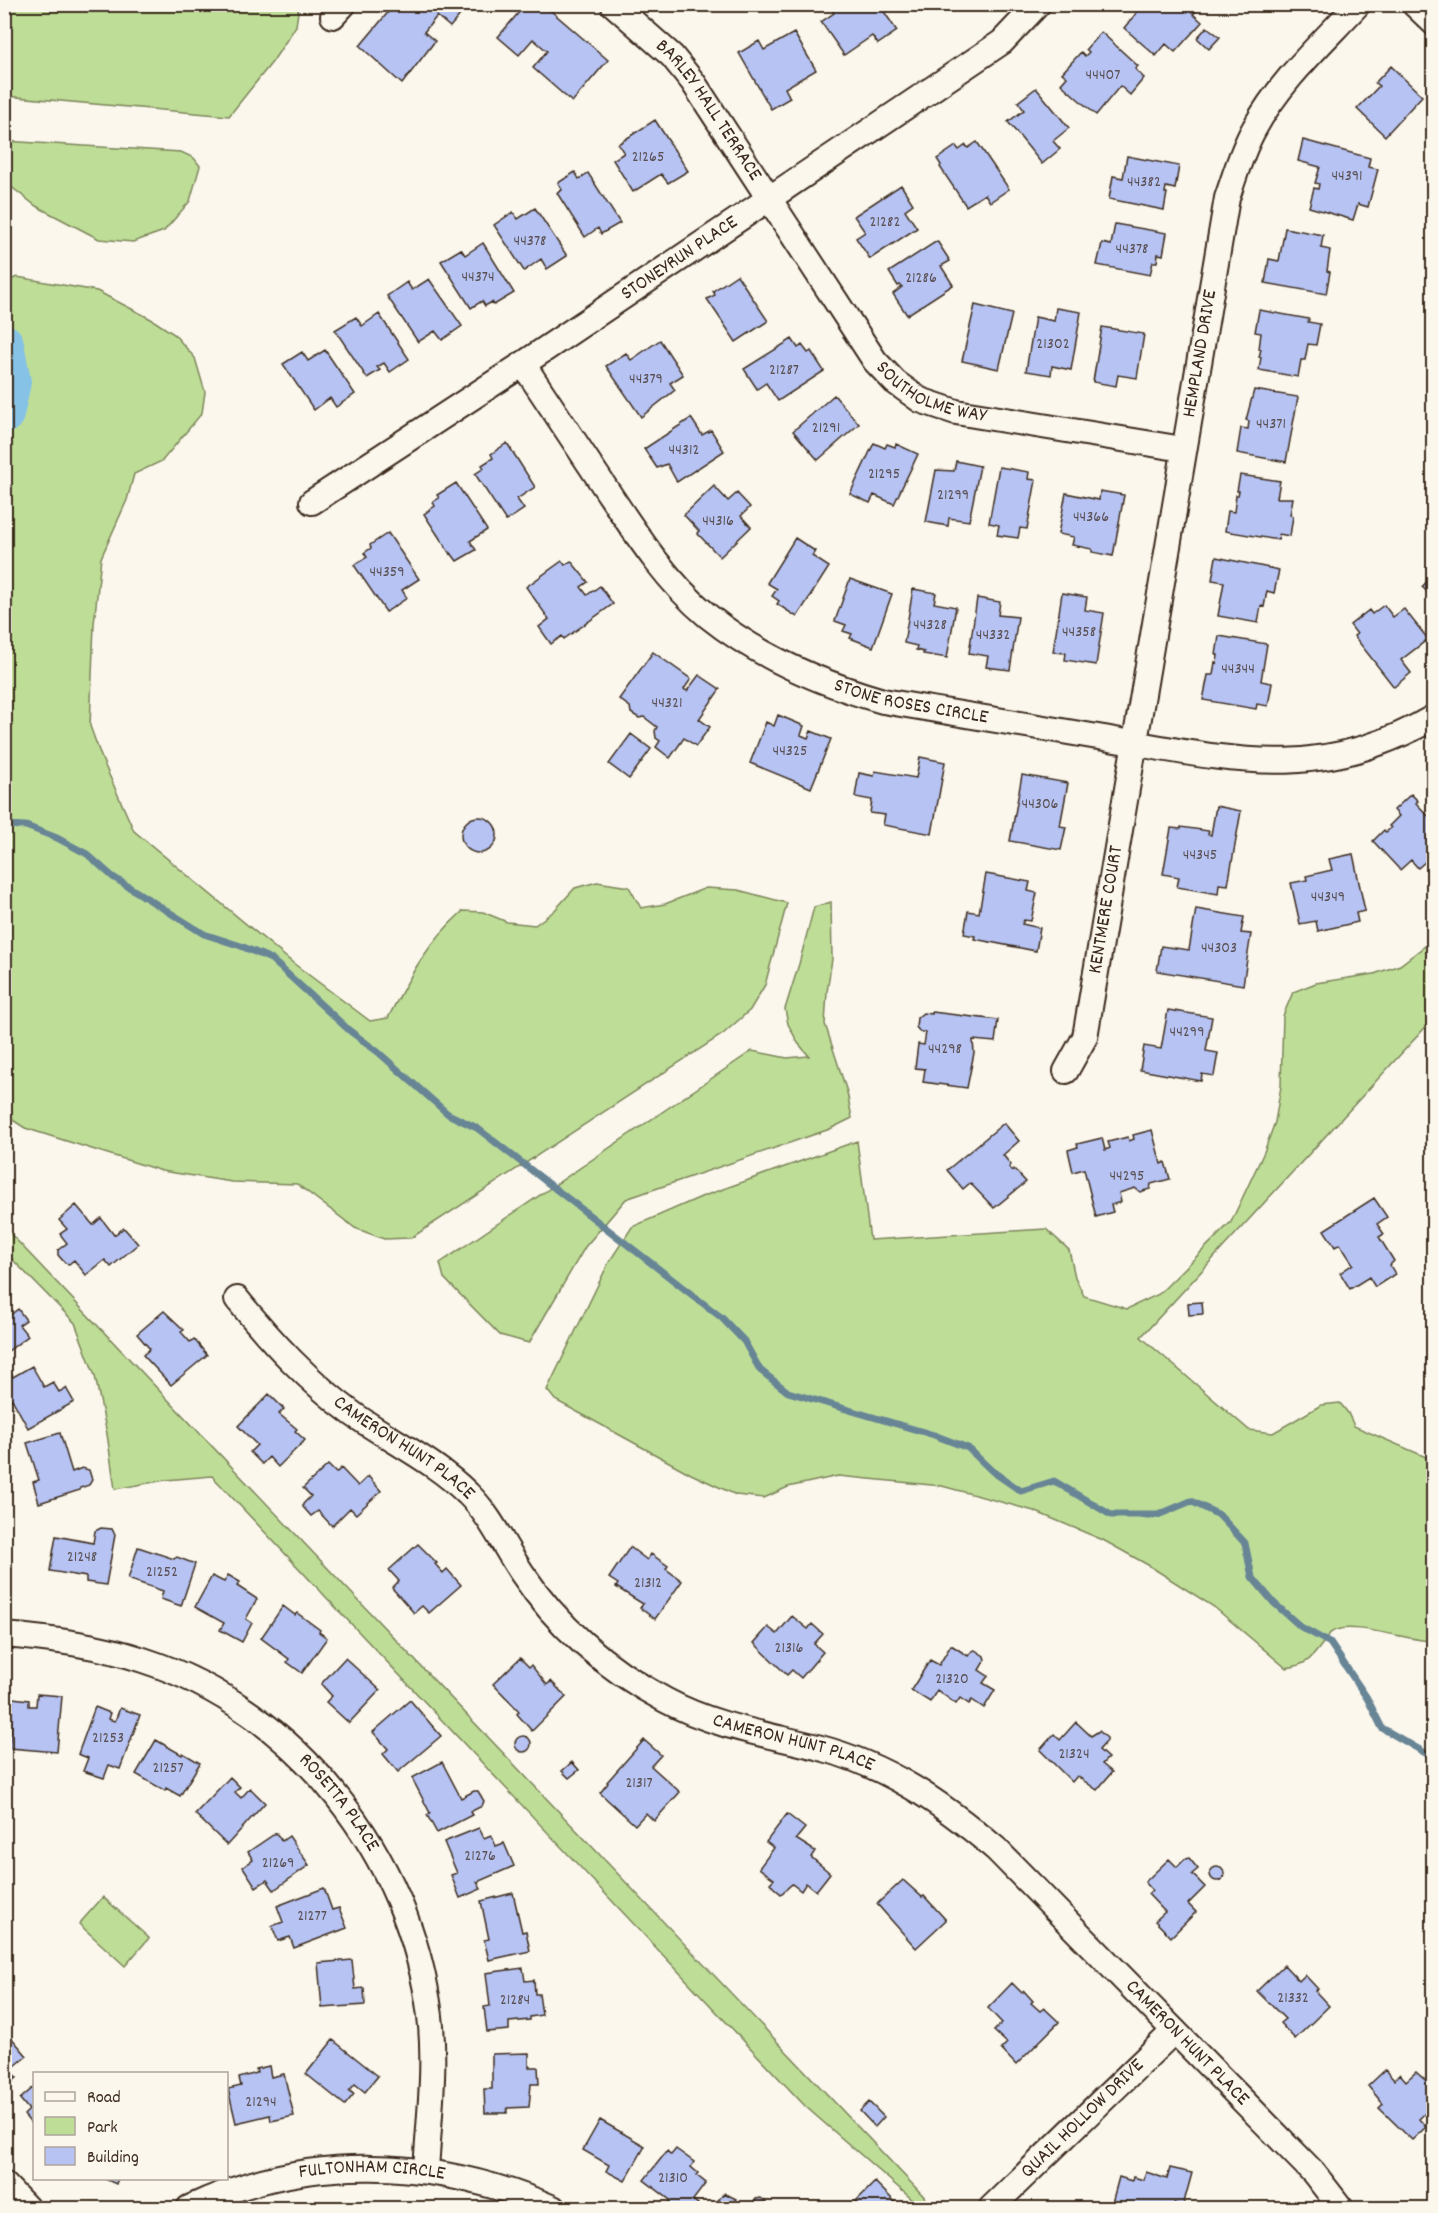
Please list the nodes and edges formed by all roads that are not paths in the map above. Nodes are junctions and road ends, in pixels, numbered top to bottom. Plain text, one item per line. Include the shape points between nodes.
1 (613, 4) edge
2 (1038, 4) edge
3 (1358, 4) edge
4 (1414, 4) edge
5 (1434, 23) edge
6 (769, 198) junction
7 (523, 364) junction
8 (1184, 449) junction
9 (312, 502) dead end
10 (1434, 717) edge
11 (1136, 744) junction
12 (1066, 1071) dead end
13 (237, 1299) dead end
14 (4, 1635) edge
15 (1174, 2031) junction
16 (426, 2170) junction
17 (4, 2184) edge
18 (27, 2208) edge
19 (189, 2208) edge
20 (553, 2208) edge
21 (991, 2208) edge
22 (1341, 2208) edge

1 - 6 street, BARLEY HALL TERRACE via 679,64
2 - 6 street, STONEYRUN PLACE via 1002,42
3 - 8 street, HEMPLAND DRIVE via 1280,88 1253,130 1238,166 1227,198
4 - 5 street
6 - 7 street, STONEYRUN PLACE
6 - 8 street, SOUTHOLME WAY via 874,362 920,400 956,412
7 - 9 street, STONEYRUN PLACE
7 - 11 street, STONE ROSES CIRCLE via 645,547 708,616 744,641 814,678 882,701
8 - 11 street, HEMPLAND DRIVE
10 - 11 street, STONE ROSES CIRCLE via 1396,738 1331,758 1237,760
11 - 12 street, KENTMERE COURT via 1085,1037
13 - 15 street, CAMERON HUNT PLACE via 272,1342 312,1381 354,1414 447,1474 470,1495 523,1574 586,1646 667,1701 711,1720 819,1748 867,1765 956,1815 996,1849
14 - 16 street, ROSETTA PLACE via 107,1649 144,1660 198,1684 279,1737 336,1794 378,1856 402,1907 419,1961 430,2016 433,2073
15 - 21 street, QUAIL HOLLOW DRIVE
15 - 22 street, CAMERON HUNT PLACE via 1313,2172
16 - 19 street, FULTONHAM CIRCLE via 360,2168 304,2173
16 - 20 street, FULTONHAM CIRCLE via 492,2185
17 - 18 street

